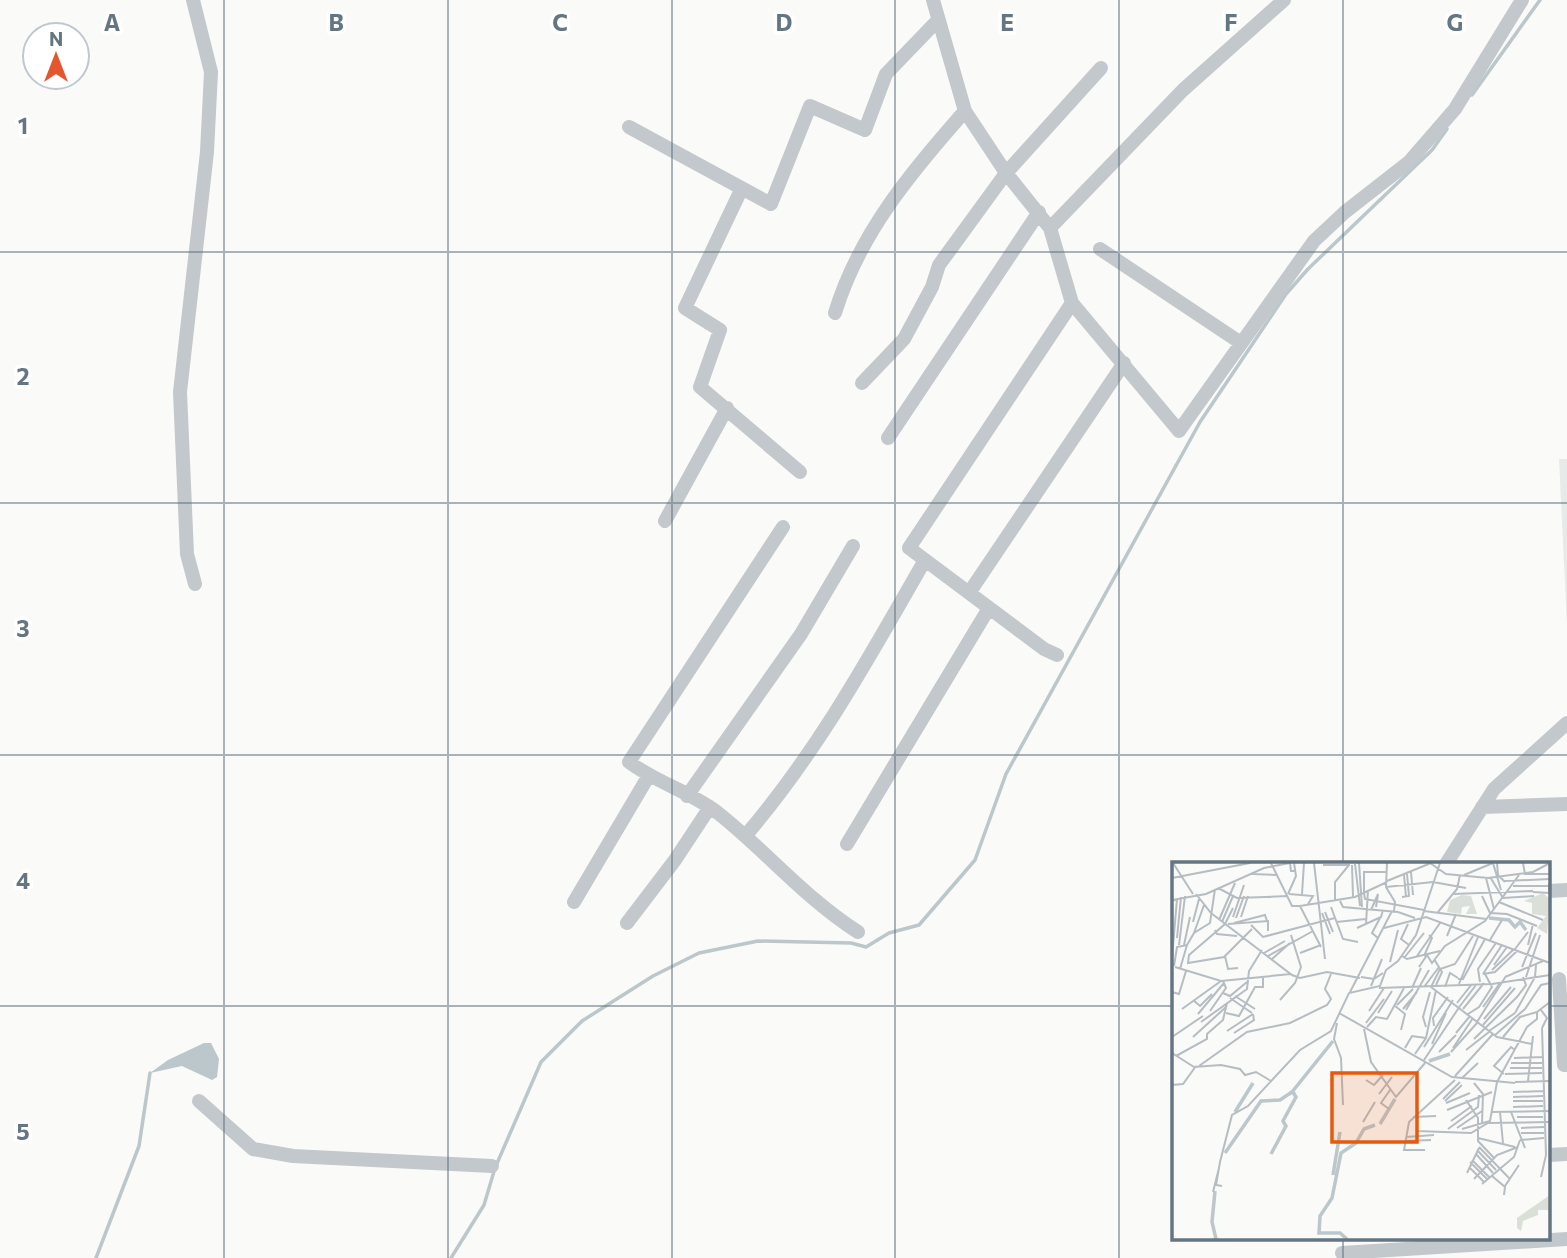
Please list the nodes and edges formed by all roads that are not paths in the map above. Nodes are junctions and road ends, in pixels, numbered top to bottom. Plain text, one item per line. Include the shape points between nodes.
1 (193, 0) edge
2 (933, 0) edge
3 (1284, 0) edge
4 (1522, 0) edge
5 (938, 20) junction
6 (1101, 68) dead end
7 (965, 111) junction
8 (629, 127) dead end
9 (1006, 173) junction
10 (741, 190) junction
11 (1039, 212) junction
12 (1050, 228) junction
13 (1100, 249) dead end
14 (1072, 303) junction
15 (835, 313) dead end
16 (1241, 343) junction
17 (1124, 363) junction
18 (862, 383) dead end
19 (727, 408) junction
20 (888, 438) dead end
21 (800, 472) dead end
22 (665, 521) dead end
23 (783, 527) dead end
24 (853, 546) dead end
25 (925, 560) junction
26 (195, 584) dead end
27 (969, 593) junction
28 (989, 608) junction
29 (1057, 655) dead end
30 (1567, 723) edge
31 (649, 777) junction
32 (687, 796) junction
33 (1567, 804) edge
34 (710, 807) junction
35 (1482, 807) junction
36 (746, 835) junction
37 (846, 845) dead end
38 (1447, 862) edge
39 (574, 902) dead end
40 (627, 923) dead end
41 (858, 932) dead end
42 (1558, 979) edge
43 (1567, 1065) edge
44 (199, 1101) dead end
45 (492, 1166) dead end
46 (1547, 1240) edge
47 (1343, 1250) edge

1 - 26 street via 211,72 207,152 180,392 187,554
2 - 5 street
3 - 12 street via 1183,90
4 - 16 street via 1455,109 1409,162 1314,241
5 - 7 street via 946,34
5 - 10 street via 886,74 865,130 810,106 771,204
6 - 9 street
7 - 9 street
7 - 15 street via 903,182 860,251
8 - 10 street
9 - 11 street
9 - 18 street via 939,265 904,339
10 - 19 street via 685,308 720,330 700,387
11 - 12 street
11 - 20 street
12 - 14 street
13 - 16 street
14 - 17 street
14 - 25 street via 909,548
16 - 17 street via 1179,431
17 - 27 street
19 - 21 street
19 - 22 street
23 - 31 street via 629,762
24 - 32 street via 801,634
25 - 27 street
25 - 36 street via 844,702 784,790
27 - 28 street
28 - 29 street
28 - 37 street
30 - 35 street via 1494,789
31 - 32 street
31 - 39 street
32 - 34 street
33 - 35 street
34 - 36 street
34 - 40 street
35 - 38 street
36 - 41 street via 825,911
42 - 43 street
44 - 45 street via 253,1149 293,1156
46 - 47 street

